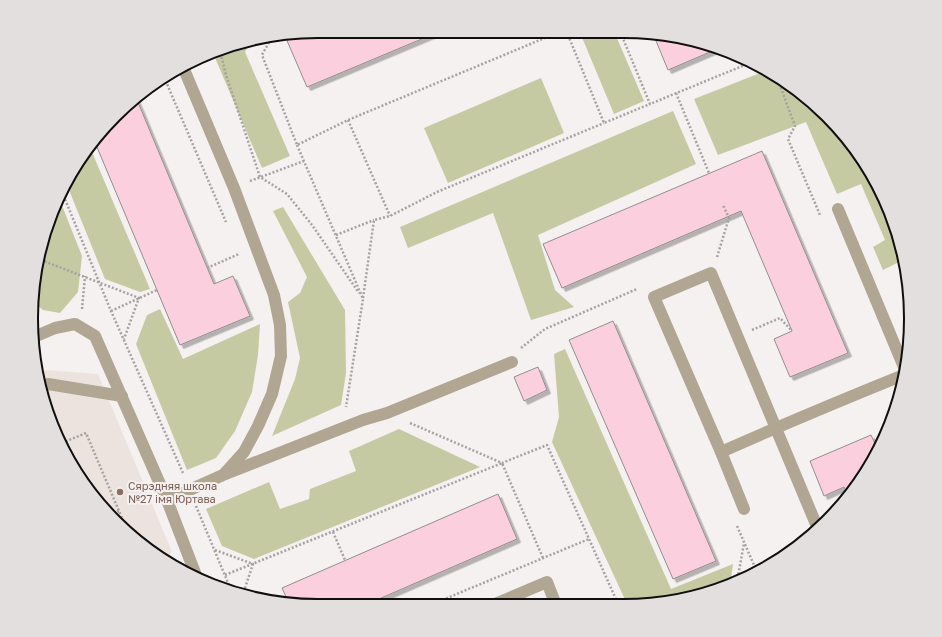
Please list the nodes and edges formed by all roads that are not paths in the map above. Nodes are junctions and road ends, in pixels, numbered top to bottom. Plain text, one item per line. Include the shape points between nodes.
1 (185, 72) edge
2 (838, 209) dead end
3 (39, 335) edge
4 (901, 361) edge
5 (512, 362) dead end
6 (898, 376) edge
7 (46, 385) edge
8 (122, 396) junction
9 (776, 427) junction
10 (721, 452) junction
11 (223, 475) junction
12 (167, 500) junction
13 (744, 509) dead end
14 (815, 523) edge
15 (194, 570) edge
16 (507, 599) edge
17 (554, 599) edge

1 - 11 street via 234,188 274,295 280,325 281,356 272,394 244,452
2 - 4 street
3 - 8 street via 75,324 95,336
5 - 11 street
6 - 9 street
7 - 8 street
8 - 12 street
9 - 10 street
9 - 10 street via 711,273 654,297
9 - 14 street
10 - 13 street
11 - 12 street
12 - 15 street
16 - 17 street via 547,582

